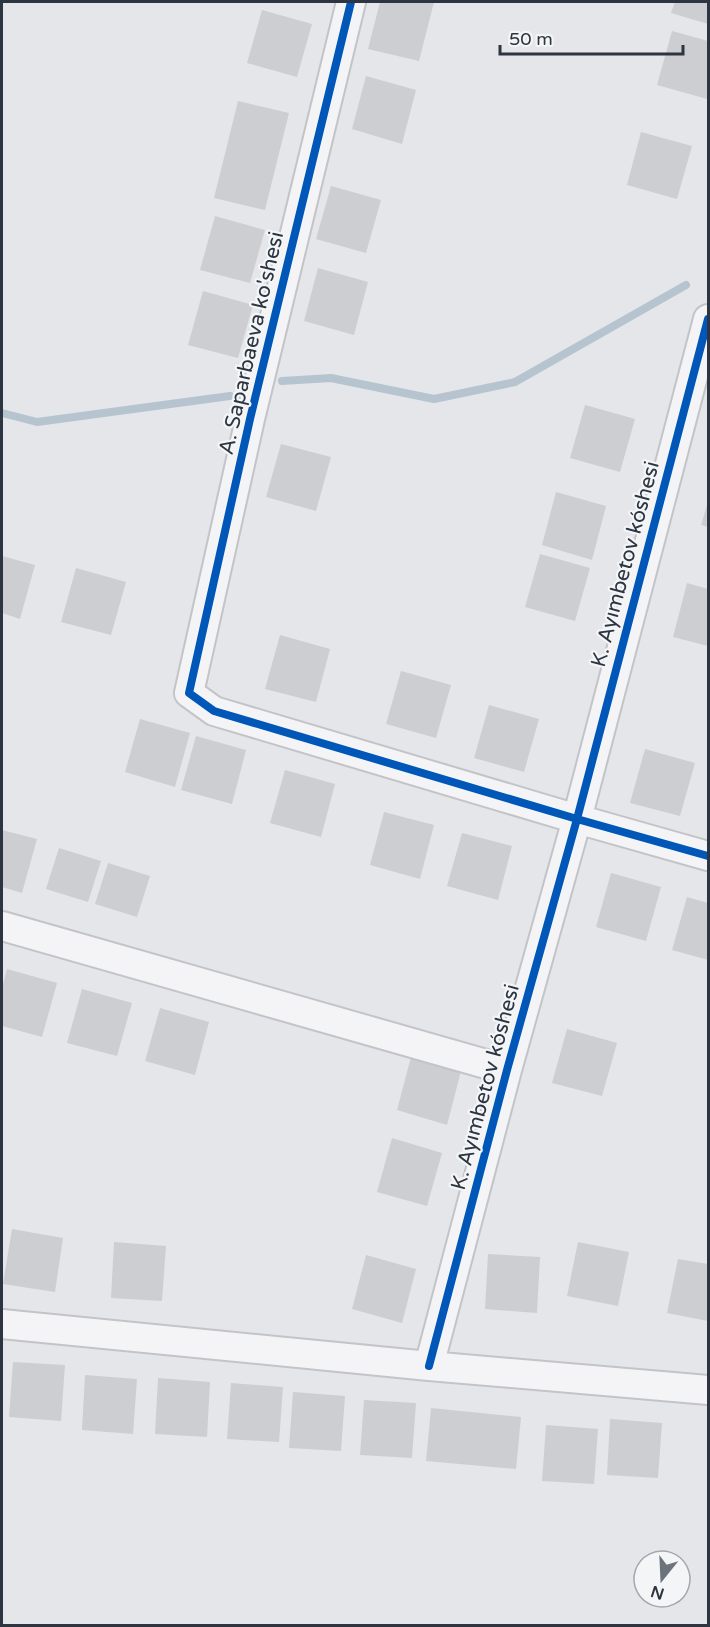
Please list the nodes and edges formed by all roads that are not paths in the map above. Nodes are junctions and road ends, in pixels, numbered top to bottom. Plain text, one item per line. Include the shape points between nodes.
1 (351, 2) edge
2 (708, 319) edge
3 (577, 819) junction
4 (708, 856) edge
5 (2, 926) edge
6 (507, 1070) junction
7 (2, 1324) edge
8 (429, 1366) junction
9 (708, 1390) edge

1 - 3 street, A. Saparbaeva ko'shesi via 250,419 189,693 214,711
2 - 3 street, K. Ayımbetov kóshesi
3 - 4 street
3 - 6 street, K. Ayımbetov kóshesi
5 - 6 street, K. Ayımbetov kóshesi
6 - 8 street, K. Ayımbetov kóshesi
7 - 8 street
8 - 9 street

